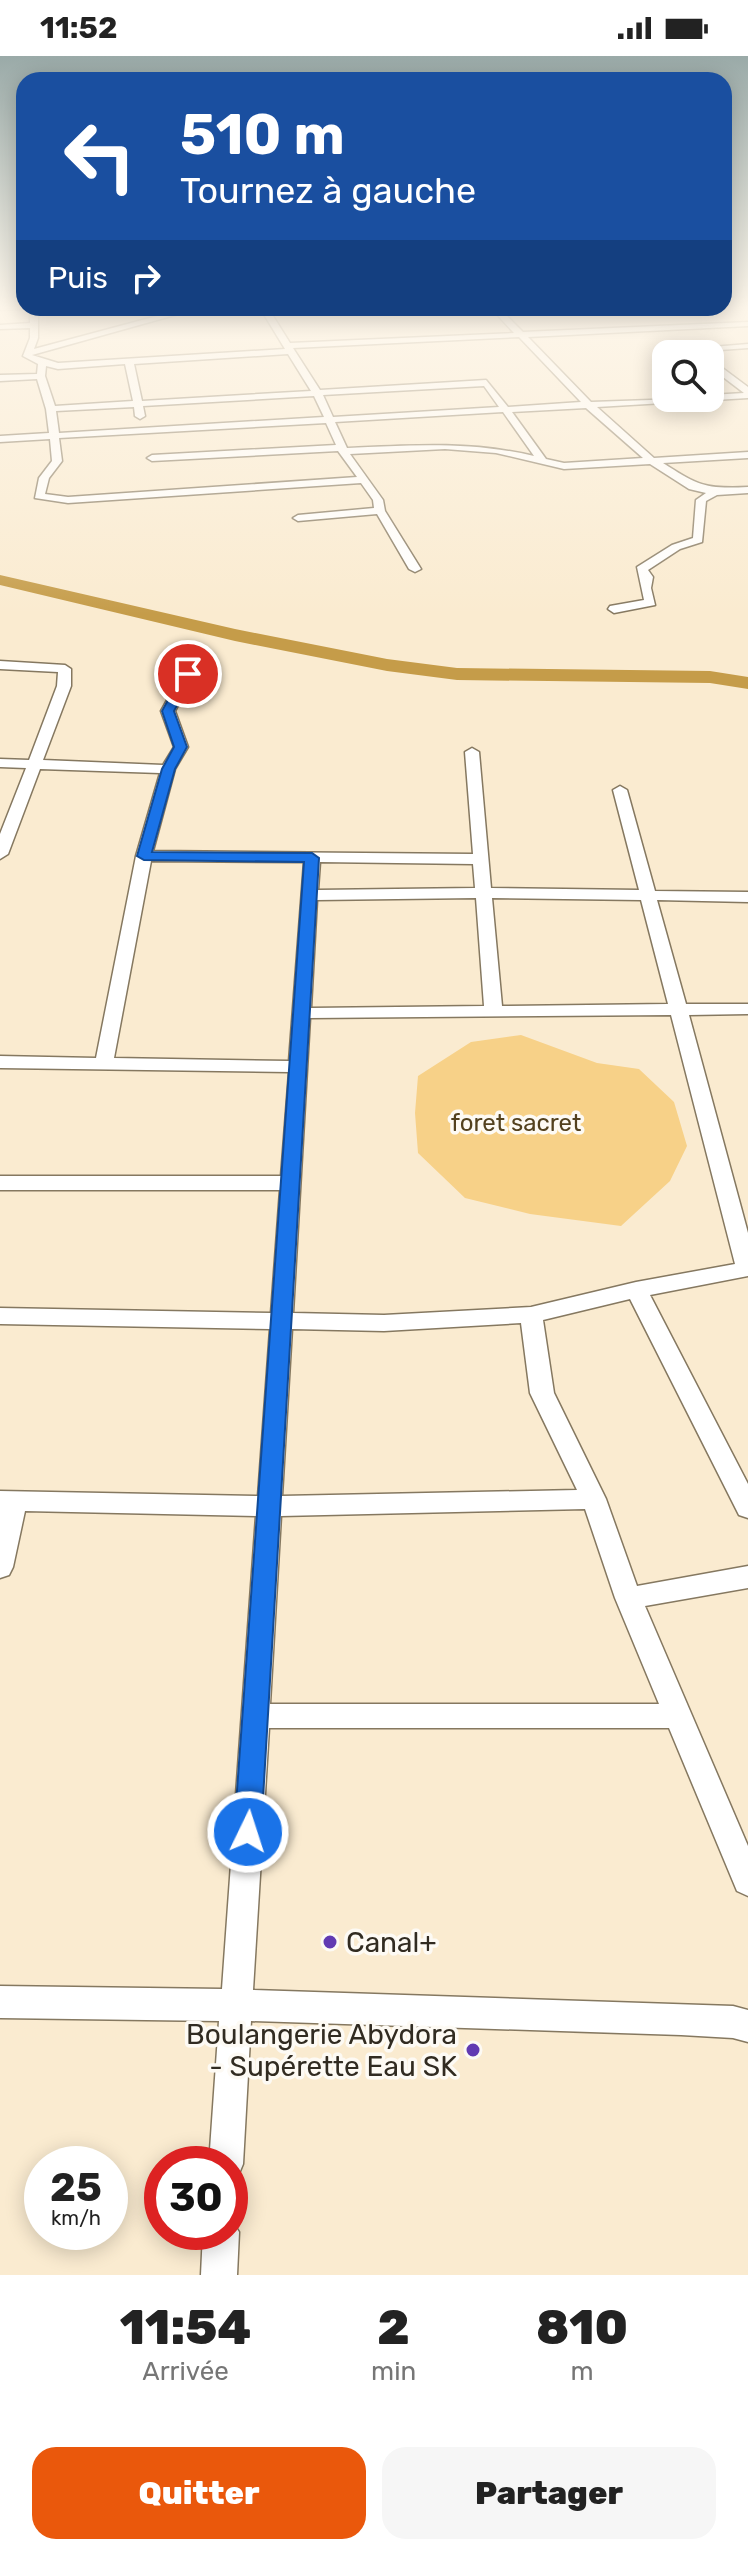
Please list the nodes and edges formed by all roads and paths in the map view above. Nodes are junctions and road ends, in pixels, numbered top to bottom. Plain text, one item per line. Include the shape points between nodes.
1 (51, 409) joint
2 (59, 409) edge
3 (138, 409) edge
4 (324, 409) edge
5 (530, 409) edge
6 (593, 409) edge
7 (506, 410) junction
8 (328, 420) junction
9 (143, 430) junction
10 (54, 435) junction
11 (0, 439) edge
12 (342, 449) junction
13 (748, 455) edge
14 (152, 458) junction
15 (651, 460) junction
16 (544, 463) junction
17 (155, 470) dead end
18 (364, 480) junction
19 (748, 490) edge
20 (715, 492) junction
21 (380, 511) junction
22 (298, 518) dead end
23 (415, 569) dead end
24 (614, 609) dead end
25 (0, 665) edge
26 (188, 674) dead end
27 (472, 752) dead end
28 (0, 763) edge
29 (34, 764) junction
30 (168, 769) junction
31 (620, 790) dead end
32 (0, 854) edge
33 (144, 856) junction
34 (312, 858) junction
35 (481, 859) junction
36 (484, 893) junction
37 (648, 894) junction
38 (309, 895) junction
39 (748, 897) edge
40 (493, 1009) junction
41 (678, 1009) junction
42 (748, 1009) edge
43 (301, 1013) junction
44 (0, 1062) edge
45 (104, 1062) junction
46 (298, 1067) junction
47 (0, 1183) edge
48 (291, 1183) junction
49 (748, 1269) edge
50 (636, 1290) junction
51 (531, 1315) junction
52 (0, 1316) edge
53 (281, 1320) junction
54 (594, 1499) junction
55 (7, 1501) edge
56 (269, 1506) junction
57 (748, 1508) edge
58 (0, 1567) edge
59 (748, 1577) edge
60 (628, 1598) junction
61 (255, 1716) junction
62 (679, 1716) junction
63 (748, 1881) edge
64 (0, 2002) edge
65 (236, 2005) junction
66 (748, 2026) edge
67 (227, 2146) edge
68 (220, 2250) edge
69 (219, 2275) edge

1 - 2 street
1 - 10 street
3 - 9 street
4 - 8 street
5 - 7 street
6 - 15 street
7 - 8 street
7 - 16 street
8 - 9 street
8 - 12 street
9 - 10 street
9 - 14 street
10 - 11 street
10 - 18 street via 57,461 39,496 68,500 160,487
12 - 14 street
12 - 16 street via 445,446 496,450
12 - 18 street
13 - 15 street
14 - 17 street
15 - 16 street
15 - 20 street via 693,487
18 - 21 street
19 - 20 street
20 - 24 street via 701,500 698,540 641,569 651,602
21 - 22 street
21 - 23 street
25 - 29 street via 65,669 64,686
26 - 30 street via 168,711 181,747
27 - 35 street
28 - 29 street
29 - 30 street
29 - 32 street
30 - 33 street
31 - 37 street
33 - 34 street
33 - 45 street
34 - 35 street
34 - 38 street
35 - 36 street
36 - 37 street
36 - 38 street
36 - 40 street
37 - 39 street
37 - 41 street
38 - 43 street
40 - 41 street
40 - 43 street
41 - 42 street
41 - 49 street
43 - 46 street
44 - 45 street
45 - 46 street
46 - 48 street
47 - 48 street
48 - 53 street
49 - 50 street
50 - 51 street
50 - 57 street
51 - 53 street via 384,1323
51 - 54 street via 542,1393
52 - 53 street
53 - 56 street
54 - 56 street
54 - 60 street
55 - 56 street
55 - 58 street
56 - 61 street
59 - 60 street
60 - 62 street
61 - 62 street
61 - 65 street
62 - 63 street
64 - 65 street
65 - 66 street via 681,2019
65 - 67 street
68 - 69 street

